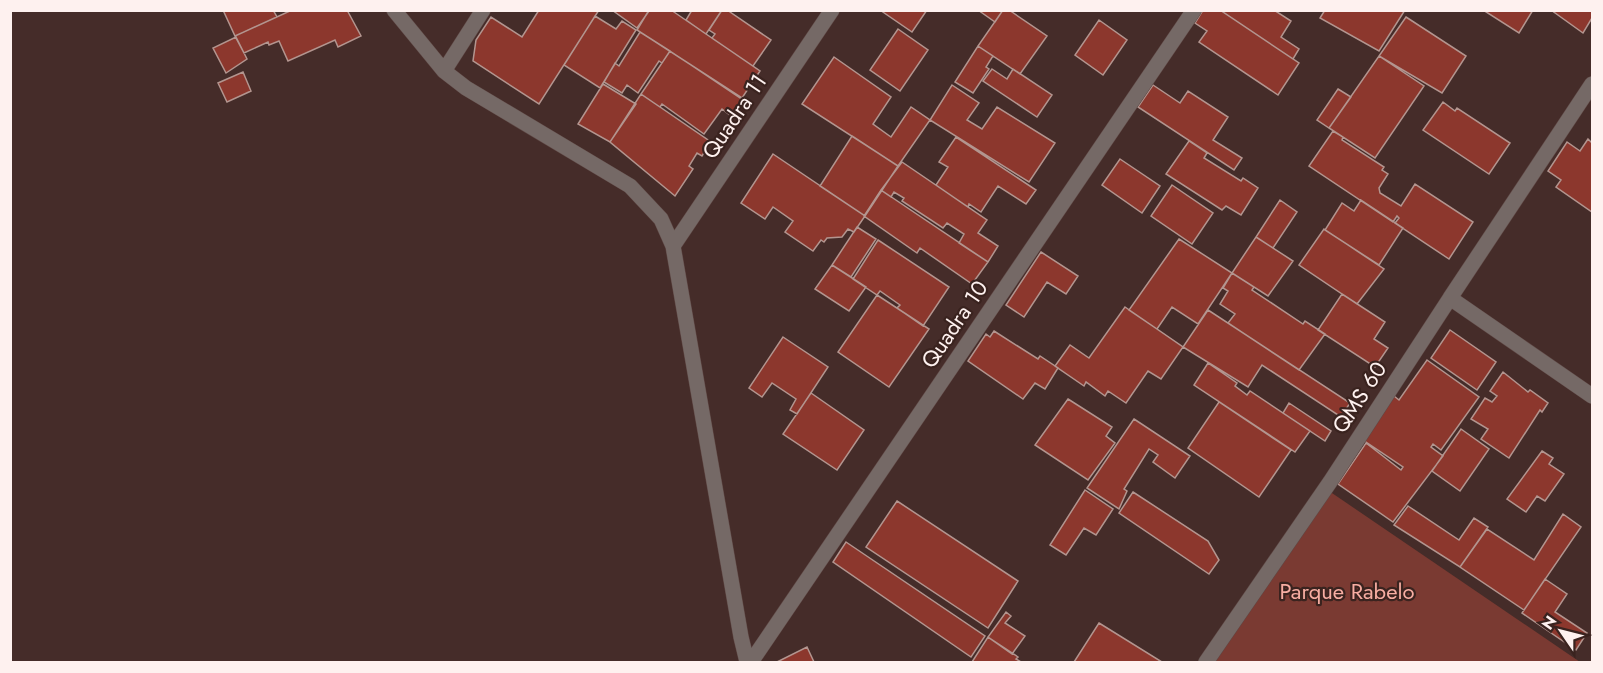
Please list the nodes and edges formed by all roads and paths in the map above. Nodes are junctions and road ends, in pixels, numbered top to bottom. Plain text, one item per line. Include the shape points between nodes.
1 (394, 10) edge
2 (483, 10) edge
3 (832, 10) edge
4 (1194, 10) edge
5 (444, 71) junction
6 (1593, 84) edge
7 (673, 246) junction
8 (1450, 297) junction
9 (1593, 396) edge
10 (749, 663) edge
11 (1206, 663) edge

1 - 5 street
2 - 5 street
3 - 7 street, Quadra 11
4 - 10 street, Quadra 10
5 - 7 street via 630,186 661,219
6 - 8 street, QMS 60
7 - 10 street via 741,638
8 - 9 street
8 - 11 street, QMS 60

